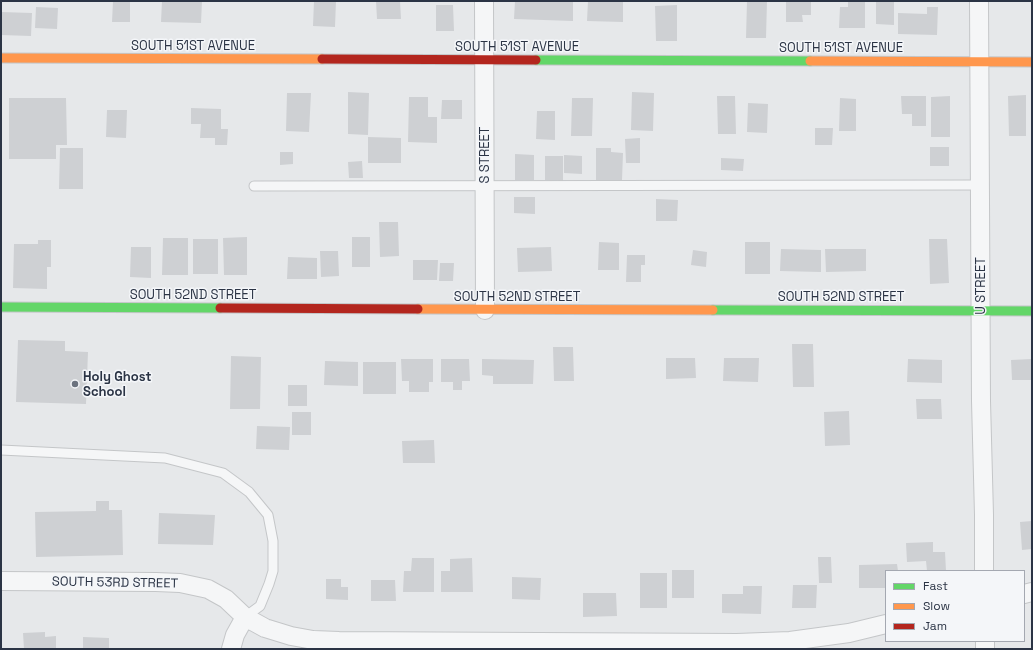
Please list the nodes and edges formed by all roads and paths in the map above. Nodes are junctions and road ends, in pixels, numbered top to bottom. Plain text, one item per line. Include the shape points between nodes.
1 (484, 1) edge
2 (980, 1) edge
3 (1, 58) edge
4 (485, 60) junction
5 (980, 61) junction
6 (1032, 62) edge
7 (980, 185) junction
8 (254, 186) dead end
9 (485, 186) junction
10 (1, 307) edge
11 (485, 310) junction
12 (981, 311) junction
13 (1032, 311) edge
14 (1, 450) edge
15 (984, 570) edge
16 (1, 581) edge
17 (245, 617) junction
18 (885, 624) edge
19 (488, 645) edge
20 (231, 649) edge

1 - 4 street, S STREET
2 - 5 street, U STREET
3 - 4 street, SOUTH 51ST AVENUE
4 - 5 street, SOUTH 51ST AVENUE
4 - 9 street, S STREET
5 - 6 street, SOUTH 51ST AVENUE
5 - 7 street, U STREET
7 - 9 lane
7 - 12 street, U STREET
8 - 9 lane
9 - 11 street, S STREET
10 - 11 street, SOUTH 52ND STREET
11 - 12 street, SOUTH 52ND STREET
12 - 13 street, SOUTH 52ND STREET
12 - 15 street, U STREET
14 - 17 lane via 165,458 223,473 250,492 268,515 272,541 273,571 270,584 260,606
16 - 17 street, SOUTH 53RD STREET via 180,583 208,589 226,599
17 - 19 street, SOUTH 53RD STREET via 265,628 313,640
17 - 20 street
18 - 19 street, SOUTH 53RD STREET via 790,641

